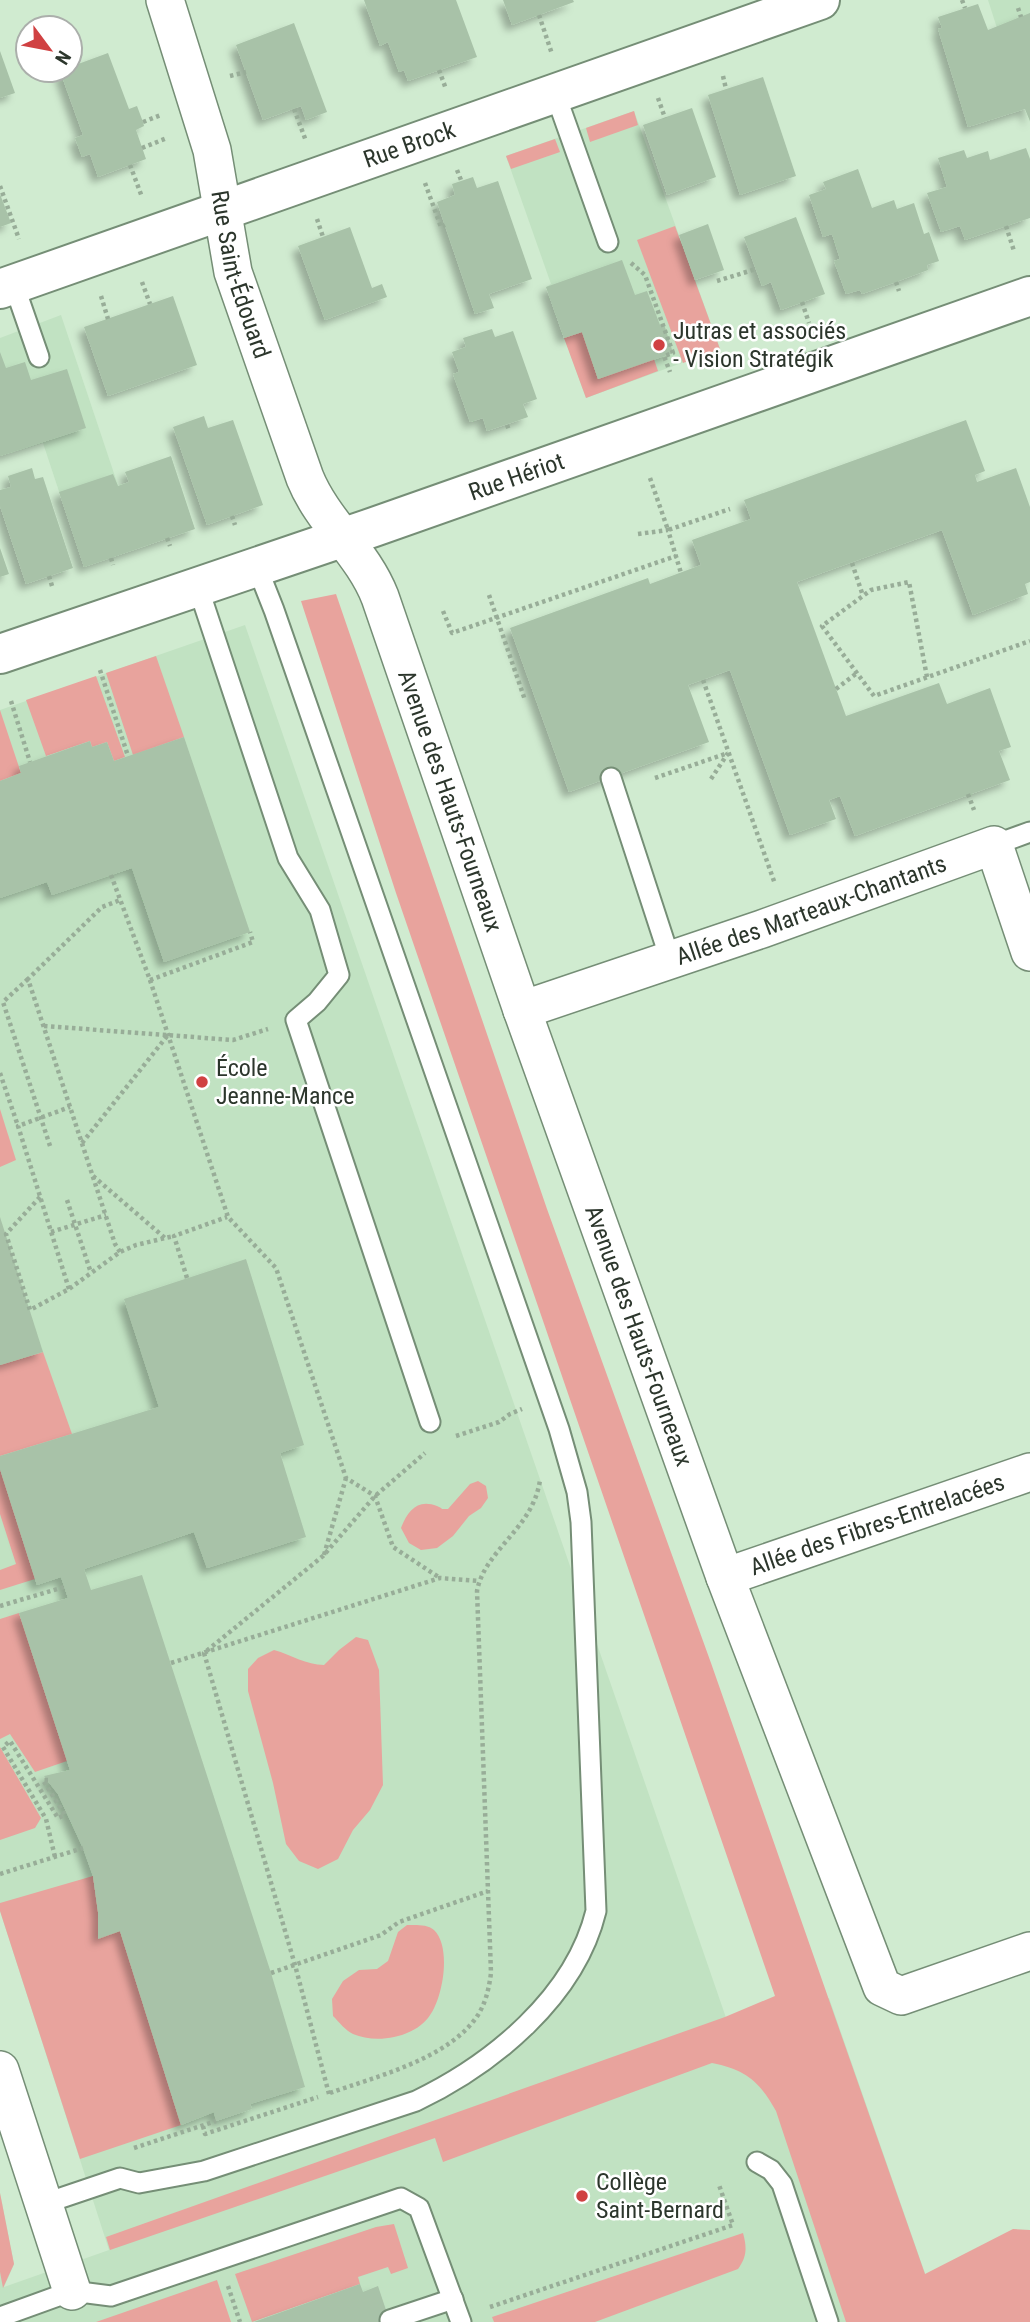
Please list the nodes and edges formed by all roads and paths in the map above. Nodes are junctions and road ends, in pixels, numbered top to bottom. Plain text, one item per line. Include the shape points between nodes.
1 (165, 0) edge
2 (820, 0) edge
3 (962, 0) edge
4 (965, 8) dead end
5 (1018, 8) dead end
6 (539, 15) dead end
7 (1021, 17) dead end
8 (552, 56) dead end
9 (439, 70) dead end
10 (246, 72) dead end
11 (723, 75) dead end
12 (228, 76) dead end
13 (726, 89) dead end
14 (447, 92) dead end
15 (555, 93) junction
16 (658, 98) dead end
17 (294, 109) dead end
18 (161, 115) dead end
19 (664, 118) dead end
20 (143, 122) dead end
21 (169, 138) dead end
22 (307, 143) dead end
23 (142, 148) dead end
24 (130, 165) dead end
25 (457, 170) dead end
26 (461, 180) dead end
27 (424, 182) dead end
28 (0, 187) edge
29 (143, 201) dead end
30 (222, 211) junction
31 (317, 219) dead end
32 (445, 225) dead end
33 (1006, 226) dead end
34 (323, 237) dead end
35 (608, 242) dead end
36 (21, 243) dead end
37 (1014, 251) dead end
38 (756, 269) dead end
39 (645, 275) dead end
40 (717, 281) dead end
41 (142, 282) dead end
42 (896, 282) dead end
43 (7, 287) edge
44 (899, 291) dead end
45 (101, 296) dead end
46 (1030, 296) edge
47 (802, 302) dead end
48 (150, 304) dead end
49 (108, 319) dead end
50 (808, 323) dead end
51 (39, 357) dead end
52 (670, 372) dead end
53 (650, 478) dead end
54 (730, 509) dead end
55 (232, 516) dead end
56 (235, 525) dead end
57 (668, 530) junction
58 (638, 534) dead end
59 (167, 538) dead end
60 (343, 538) junction
61 (170, 546) dead end
62 (676, 556) junction
63 (111, 558) dead end
64 (852, 563) dead end
65 (113, 565) dead end
66 (257, 567) junction
67 (681, 572) dead end
68 (49, 576) dead end
69 (52, 586) dead end
70 (198, 587) junction
71 (489, 595) dead end
72 (863, 596) junction
73 (443, 611) dead end
74 (496, 617) junction
75 (1030, 641) edge
76 (0, 654) edge
77 (100, 670) dead end
78 (857, 673) junction
79 (927, 677) junction
80 (703, 680) dead end
81 (836, 689) dead end
82 (526, 699) dead end
83 (11, 701) dead end
84 (728, 753) junction
85 (128, 756) dead end
86 (30, 762) dead end
87 (611, 778) dead end
88 (655, 778) dead end
89 (711, 779) dead end
90 (1030, 832) edge
91 (994, 845) junction
92 (111, 875) dead end
93 (777, 891) dead end
94 (120, 900) junction
95 (250, 932) dead end
96 (1030, 952) edge
97 (670, 959) junction
98 (28, 979) junction
99 (150, 980) junction
100 (2, 1003) edge
101 (522, 1010) junction
102 (44, 1026) junction
103 (168, 1035) junction
104 (233, 1040) dead end
105 (0, 1073) edge
106 (70, 1107) junction
107 (41, 1117) junction
108 (18, 1126) junction
109 (82, 1144) junction
110 (51, 1149) dead end
111 (93, 1175) junction
112 (40, 1197) junction
113 (67, 1200) dead end
114 (106, 1215) junction
115 (228, 1217) junction
116 (74, 1225) junction
117 (51, 1232) junction
118 (174, 1236) junction
119 (165, 1238) junction
120 (120, 1252) junction
121 (91, 1273) junction
122 (187, 1278) dead end
123 (69, 1289) junction
124 (523, 1409) dead end
125 (430, 1422) joint
126 (436, 1443) junction
127 (1030, 1472) edge
128 (346, 1478) junction
129 (375, 1496) junction
130 (323, 1556) junction
131 (726, 1577) junction
132 (440, 1578) junction
133 (479, 1581) dead end
134 (64, 1587) dead end
135 (0, 1606) edge
136 (204, 1653) junction
137 (171, 1663) dead end
138 (48, 1780) dead end
139 (83, 1848) dead end
140 (55, 1857) junction
141 (0, 1874) edge
142 (488, 1891) dead end
143 (1030, 1951) edge
144 (295, 1965) junction
145 (271, 1973) dead end
146 (0, 2070) edge
147 (329, 2094) dead end
148 (216, 2121) dead end
149 (127, 2150) dead end
150 (757, 2162) dead end
151 (719, 2185) dead end
152 (43, 2204) junction
153 (226, 2283) dead end
154 (72, 2291) junction
155 (453, 2299) junction
156 (491, 2307) dead end
157 (0, 2317) edge
158 (390, 2320) edge
159 (240, 2322) edge
160 (461, 2322) edge
161 (828, 2322) edge

1 - 30 street, Rue Saint-Édouard via 212,149
2 - 15 street, Rue Brock
3 - 4 path
5 - 7 path
6 - 8 path
9 - 14 path
10 - 12 path
11 - 13 path
15 - 30 street, Rue Brock
15 - 35 lane
16 - 19 path
17 - 22 path
18 - 20 path
21 - 23 path
24 - 29 path
25 - 26 path
27 - 32 path via 441,227
28 - 36 path
30 - 43 street, Rue Brock
30 - 60 street, Rue Saint-Édouard via 233,272 305,478
31 - 34 path
33 - 37 path
38 - 40 path
39 - 52 path via 673,352 664,356
41 - 48 path
42 - 44 path
43 - 51 lane
45 - 49 path
46 - 60 street, Rue Hériot
47 - 50 path
53 - 57 path
54 - 57 path
55 - 56 path
57 - 58 path
57 - 62 path
59 - 61 path
60 - 66 street, Rue Hériot
60 - 101 street, Avenue des Hauts-Fourneaux via 372,576 380,597
62 - 67 path
62 - 74 path
63 - 65 path
64 - 72 path
66 - 70 street, Rue Hériot
66 - 152 lane via 574,1479 581,1522 596,1911 579,1959 552,1995 501,2048 443,2088 204,2171 139,2183 120,2179
68 - 69 path
70 - 76 street, Rue Hériot
70 - 125 lane via 288,858 320,910 339,975 296,1020
71 - 74 path
72 - 78 path via 822,626
72 - 79 path via 909,582
73 - 74 path via 452,633
74 - 82 path
75 - 79 path
77 - 85 path
78 - 79 path via 874,696
78 - 81 path
80 - 84 path
83 - 86 path
84 - 88 path
84 - 89 path
84 - 93 path
87 - 97 lane
90 - 91 lane
91 - 96 street
91 - 97 street, Allée des Marteaux-Chantants
92 - 94 path
94 - 98 path via 102,907
94 - 99 path
95 - 99 path via 253,942
97 - 101 street, Allée des Marteaux-Chantants
98 - 100 path
98 - 102 path
99 - 103 path
100 - 107 path
101 - 131 street, Avenue des Hauts-Fourneaux
102 - 103 path
102 - 106 path
103 - 104 path
103 - 109 path
103 - 115 path
105 - 108 path
106 - 107 path
106 - 109 path
107 - 108 path
107 - 110 path
108 - 112 path
109 - 111 path
111 - 114 path
111 - 119 path
112 - 117 path
112 - 123 path via 6,1234 30,1310
113 - 116 path
114 - 116 path
114 - 120 path
115 - 118 path
115 - 128 path via 276,1268
116 - 117 path
116 - 121 path
117 - 123 path
118 - 119 path
118 - 122 path
119 - 120 path
120 - 121 path
121 - 123 path
124 - 126 path
125 - 126 path
126 - 129 path
127 - 131 street, Allée des Fibres-Entrelacées
128 - 129 path
128 - 130 path
129 - 130 path
129 - 132 path via 393,1547
130 - 136 path
131 - 143 street, Avenue des Hauts-Fourneaux via 882,1987 901,1996
132 - 133 path
132 - 136 path
134 - 135 path
136 - 137 path
136 - 144 path
138 - 140 path via 43,1780 65,1815 58,1818 10,1741 3,1747 46,1819
139 - 140 path
140 - 141 path
142 - 144 path
144 - 145 path
144 - 147 path
146 - 152 street
148 - 149 path
150 - 161 lane via 782,2184
151 - 156 path via 733,2225
152 - 154 street
153 - 159 path
154 - 155 lane via 111,2296 401,2198 419,2208
154 - 157 lane
155 - 158 lane
155 - 160 lane

